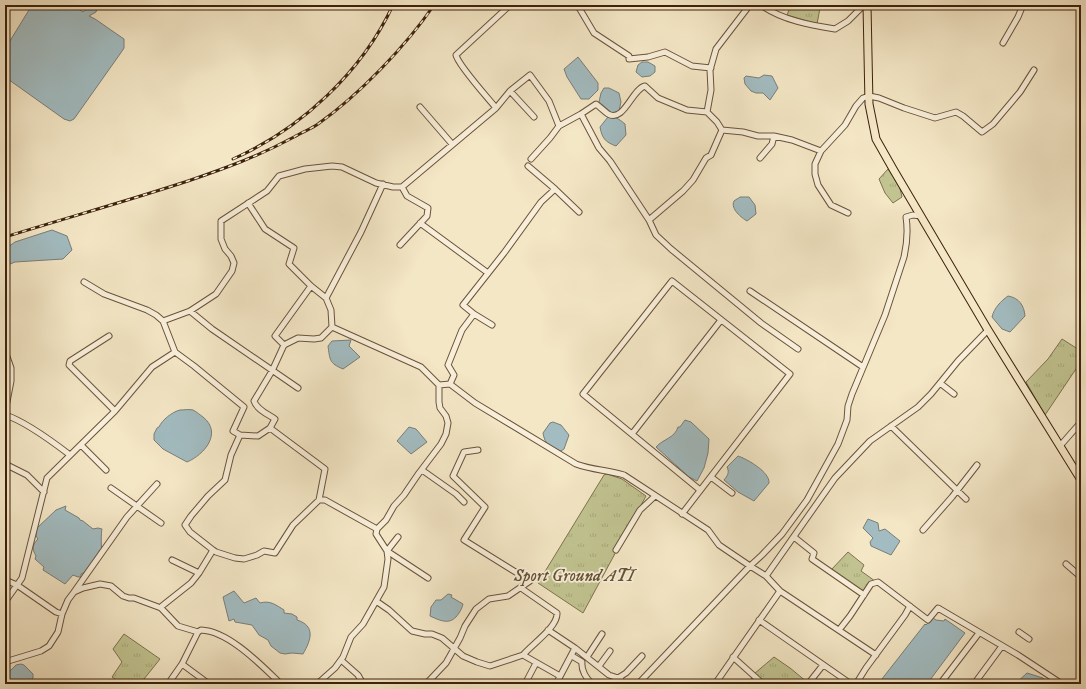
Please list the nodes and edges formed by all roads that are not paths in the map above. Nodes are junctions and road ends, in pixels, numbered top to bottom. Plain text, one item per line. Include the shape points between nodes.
1 (751, 5) edge
2 (761, 5) edge
3 (864, 5) edge
4 (867, 5) edge
5 (1023, 5) edge
6 (509, 6) dead end
7 (578, 6) edge
8 (1003, 43) dead end
9 (711, 68) junction
10 (1034, 70) dead end
11 (510, 91) junction
12 (869, 96) junction
13 (420, 107) dead end
14 (496, 108) junction
15 (707, 112) junction
16 (581, 114) junction
17 (534, 117) dead end
18 (559, 126) junction
19 (722, 130) junction
20 (774, 136) junction
21 (452, 144) junction
22 (821, 151) junction
23 (760, 158) dead end
24 (531, 159) dead end
25 (528, 166) dead end
26 (383, 184) junction
27 (402, 187) junction
28 (555, 189) junction
29 (248, 203) junction
30 (579, 212) dead end
31 (848, 213) dead end
32 (921, 216) junction
33 (649, 220) junction
34 (420, 223) junction
35 (400, 245) dead end
36 (488, 273) junction
37 (84, 282) dead end
38 (311, 286) junction
39 (750, 291) dead end
40 (326, 298) junction
41 (190, 311) junction
42 (474, 314) junction
43 (721, 320) junction
44 (163, 321) junction
45 (492, 325) dead end
46 (332, 326) junction
47 (988, 330) junction
48 (109, 336) dead end
49 (284, 345) junction
50 (798, 349) dead end
51 (5, 351) edge
52 (175, 352) junction
53 (863, 366) junction
54 (272, 371) junction
55 (940, 383) junction
56 (450, 384) junction
57 (439, 385) junction
58 (298, 388) dead end
59 (954, 394) dead end
60 (115, 411) junction
61 (5, 413) edge
62 (1081, 422) edge
63 (891, 426) junction
64 (270, 428) junction
65 (632, 434) junction
66 (240, 435) junction
67 (81, 445) junction
68 (1060, 446) junction
69 (478, 450) dead end
70 (70, 456) junction
71 (5, 464) edge
72 (976, 465) dead end
73 (106, 470) dead end
74 (422, 470) junction
75 (711, 477) junction
76 (1081, 480) edge
77 (157, 484) dead end
78 (111, 488) dead end
79 (700, 490) junction
80 (956, 490) junction
81 (44, 492) junction
82 (732, 493) dead end
83 (655, 496) junction
84 (319, 500) junction
85 (966, 500) dead end
86 (464, 502) dead end
87 (138, 506) junction
88 (682, 514) junction
89 (161, 522) dead end
90 (377, 529) junction
91 (923, 530) dead end
92 (398, 537) dead end
93 (794, 537) junction
94 (214, 550) junction
95 (616, 550) dead end
96 (387, 551) junction
97 (172, 560) dead end
98 (1066, 564) dead end
99 (750, 566) junction
100 (199, 573) junction
101 (766, 576) junction
102 (1081, 577) edge
103 (428, 578) dead end
104 (5, 580) edge
105 (17, 585) junction
106 (521, 588) junction
107 (780, 591) junction
108 (74, 592) junction
109 (864, 595) junction
110 (376, 601) junction
111 (5, 602) edge
112 (910, 606) junction
113 (161, 608) junction
114 (62, 614) junction
115 (759, 620) junction
116 (548, 630) junction
117 (839, 630) junction
118 (198, 632) junction
119 (1019, 632) dead end
120 (979, 633) junction
121 (602, 634) dead end
122 (1029, 639) dead end
123 (1002, 646) junction
124 (454, 648) junction
125 (575, 648) junction
126 (610, 651) dead end
127 (523, 655) junction
128 (876, 655) junction
129 (572, 656) junction
130 (642, 656) dead end
131 (587, 657) junction
132 (733, 657) junction
133 (341, 660) junction
134 (5, 662) edge
135 (536, 663) junction
136 (182, 664) junction
137 (823, 665) junction
138 (599, 666) junction
139 (560, 676) junction
140 (621, 677) junction
141 (168, 684) edge
142 (209, 684) edge
143 (281, 684) edge
144 (318, 684) edge
145 (363, 684) edge
146 (426, 684) edge
147 (525, 684) edge
148 (556, 684) edge
149 (592, 684) edge
150 (614, 684) edge
151 (638, 684) edge
152 (715, 684) edge
153 (763, 684) edge
154 (808, 684) edge
155 (851, 684) edge
156 (856, 684) edge
157 (940, 684) edge
158 (974, 684) edge
159 (1062, 684) edge

1 - 9 street via 716,49
2 - 3 street via 784,17 812,26 835,29 848,21
4 - 12 main road
5 - 8 street
6 - 14 street via 456,55
7 - 9 street via 594,32 629,56 629,59 665,52 692,66
9 - 15 street
10 - 12 street via 1020,92 993,124 982,132 956,112 935,118
11 - 14 street
11 - 17 street
11 - 18 street via 530,75 549,101
12 - 22 street via 863,98 856,106 845,125
12 - 32 main road via 876,139
13 - 21 street
14 - 21 street
15 - 16 street via 687,110 658,98 645,86 617,115 608,114 596,104
15 - 19 street
16 - 18 street
16 - 33 street via 599,148
18 - 24 street
19 - 20 street
19 - 33 street via 711,155 706,158 693,180
20 - 22 street
20 - 23 street via 772,144
21 - 27 street
22 - 31 street via 815,164 818,185 831,205
25 - 28 street
26 - 27 street
26 - 29 street via 342,167 305,169 279,176 267,191
26 - 40 street
27 - 34 street via 407,196 428,208 428,216
28 - 30 street
28 - 36 street via 541,202
29 - 38 street via 265,229 294,248 289,264
29 - 41 street via 221,221 221,239 234,263 232,271 216,294
32 - 47 main road
32 - 53 street via 906,217 904,257 885,315
33 - 50 street via 656,235 671,249 761,323
34 - 35 street
34 - 36 street
36 - 42 street via 463,305
37 - 44 street via 104,294 147,310
38 - 40 street
38 - 49 street via 275,336
39 - 53 street
40 - 46 street via 331,310
41 - 44 street
41 - 54 street
42 - 45 street
42 - 56 street via 462,330 448,365 454,375
43 - 65 street
43 - 65 street via 672,281 583,394
43 - 75 street via 790,374
44 - 52 street
46 - 49 street via 321,338 298,338
46 - 57 street via 421,367
47 - 55 street
47 - 68 main road
48 - 60 street via 69,365
49 - 54 street
51 - 61 street via 11,368
52 - 60 street via 152,367
52 - 66 street via 244,407 233,430
53 - 99 street via 848,406 847,420 838,444 807,500 782,534
54 - 58 street
54 - 64 street via 254,401 255,405 275,419
55 - 59 street
55 - 63 street via 918,407
56 - 57 street
56 - 83 street via 475,403 576,464 624,475
57 - 74 street via 440,408 448,423 446,434
60 - 67 street
61 - 70 street
62 - 68 street
63 - 80 street
63 - 93 street via 870,441 835,478
64 - 66 street via 258,436
64 - 84 street via 325,469
65 - 79 street
66 - 94 street via 231,455 225,480 208,496 185,525 190,532
67 - 70 street
67 - 73 street
68 - 76 main road
69 - 106 street via 464,452 453,476 485,507 464,540 530,581
70 - 81 street via 48,478
71 - 81 street via 27,475
72 - 80 street
74 - 86 street
74 - 90 street
75 - 79 street
75 - 82 street
77 - 87 street
78 - 87 street
79 - 88 street
80 - 85 street
80 - 91 street
81 - 105 street via 22,578
83 - 88 street
83 - 95 street via 640,510
84 - 90 street via 333,504
84 - 94 street via 293,525 275,553 264,551 244,559
87 - 89 street
87 - 108 street
88 - 99 street via 708,530 719,545
90 - 96 street via 376,534
92 - 96 street
93 - 101 street
93 - 109 street via 814,553 812,559
94 - 100 street
96 - 103 street
96 - 110 street via 384,587
97 - 100 street
98 - 102 street
99 - 101 street
99 - 151 street
100 - 113 street
101 - 107 street
104 - 105 street
105 - 111 street
105 - 114 street
106 - 116 street via 557,613
106 - 124 street via 508,596 489,599 476,609
107 - 115 street
107 - 117 street
108 - 113 street via 106,584 116,588 123,596
108 - 114 street
109 - 112 street via 871,584 878,582
109 - 117 street
110 - 124 street via 412,631 442,638
110 - 133 street via 363,624 351,637
112 - 120 street via 928,620 938,608
112 - 128 street
113 - 118 street via 178,626
114 - 134 street via 58,632 48,646 41,651
115 - 132 street
115 - 137 street
116 - 125 street
116 - 127 street
117 - 128 street
118 - 136 street
118 - 143 street via 212,632 242,648
119 - 122 street
120 - 123 street
120 - 157 street
121 - 131 street
123 - 158 street
123 - 159 street
124 - 127 street via 462,656 490,666
124 - 146 street via 446,662
125 - 129 street
125 - 131 street
126 - 138 street
127 - 135 street
128 - 156 street
129 - 139 street
129 - 149 street via 582,662 582,671
130 - 140 street
131 - 138 street
132 - 152 street
132 - 153 street
133 - 144 street
133 - 145 street via 358,675
135 - 139 street
135 - 147 street
136 - 141 street
136 - 142 street
137 - 154 street
137 - 155 street
138 - 140 street via 614,677
139 - 148 street
140 - 150 street

